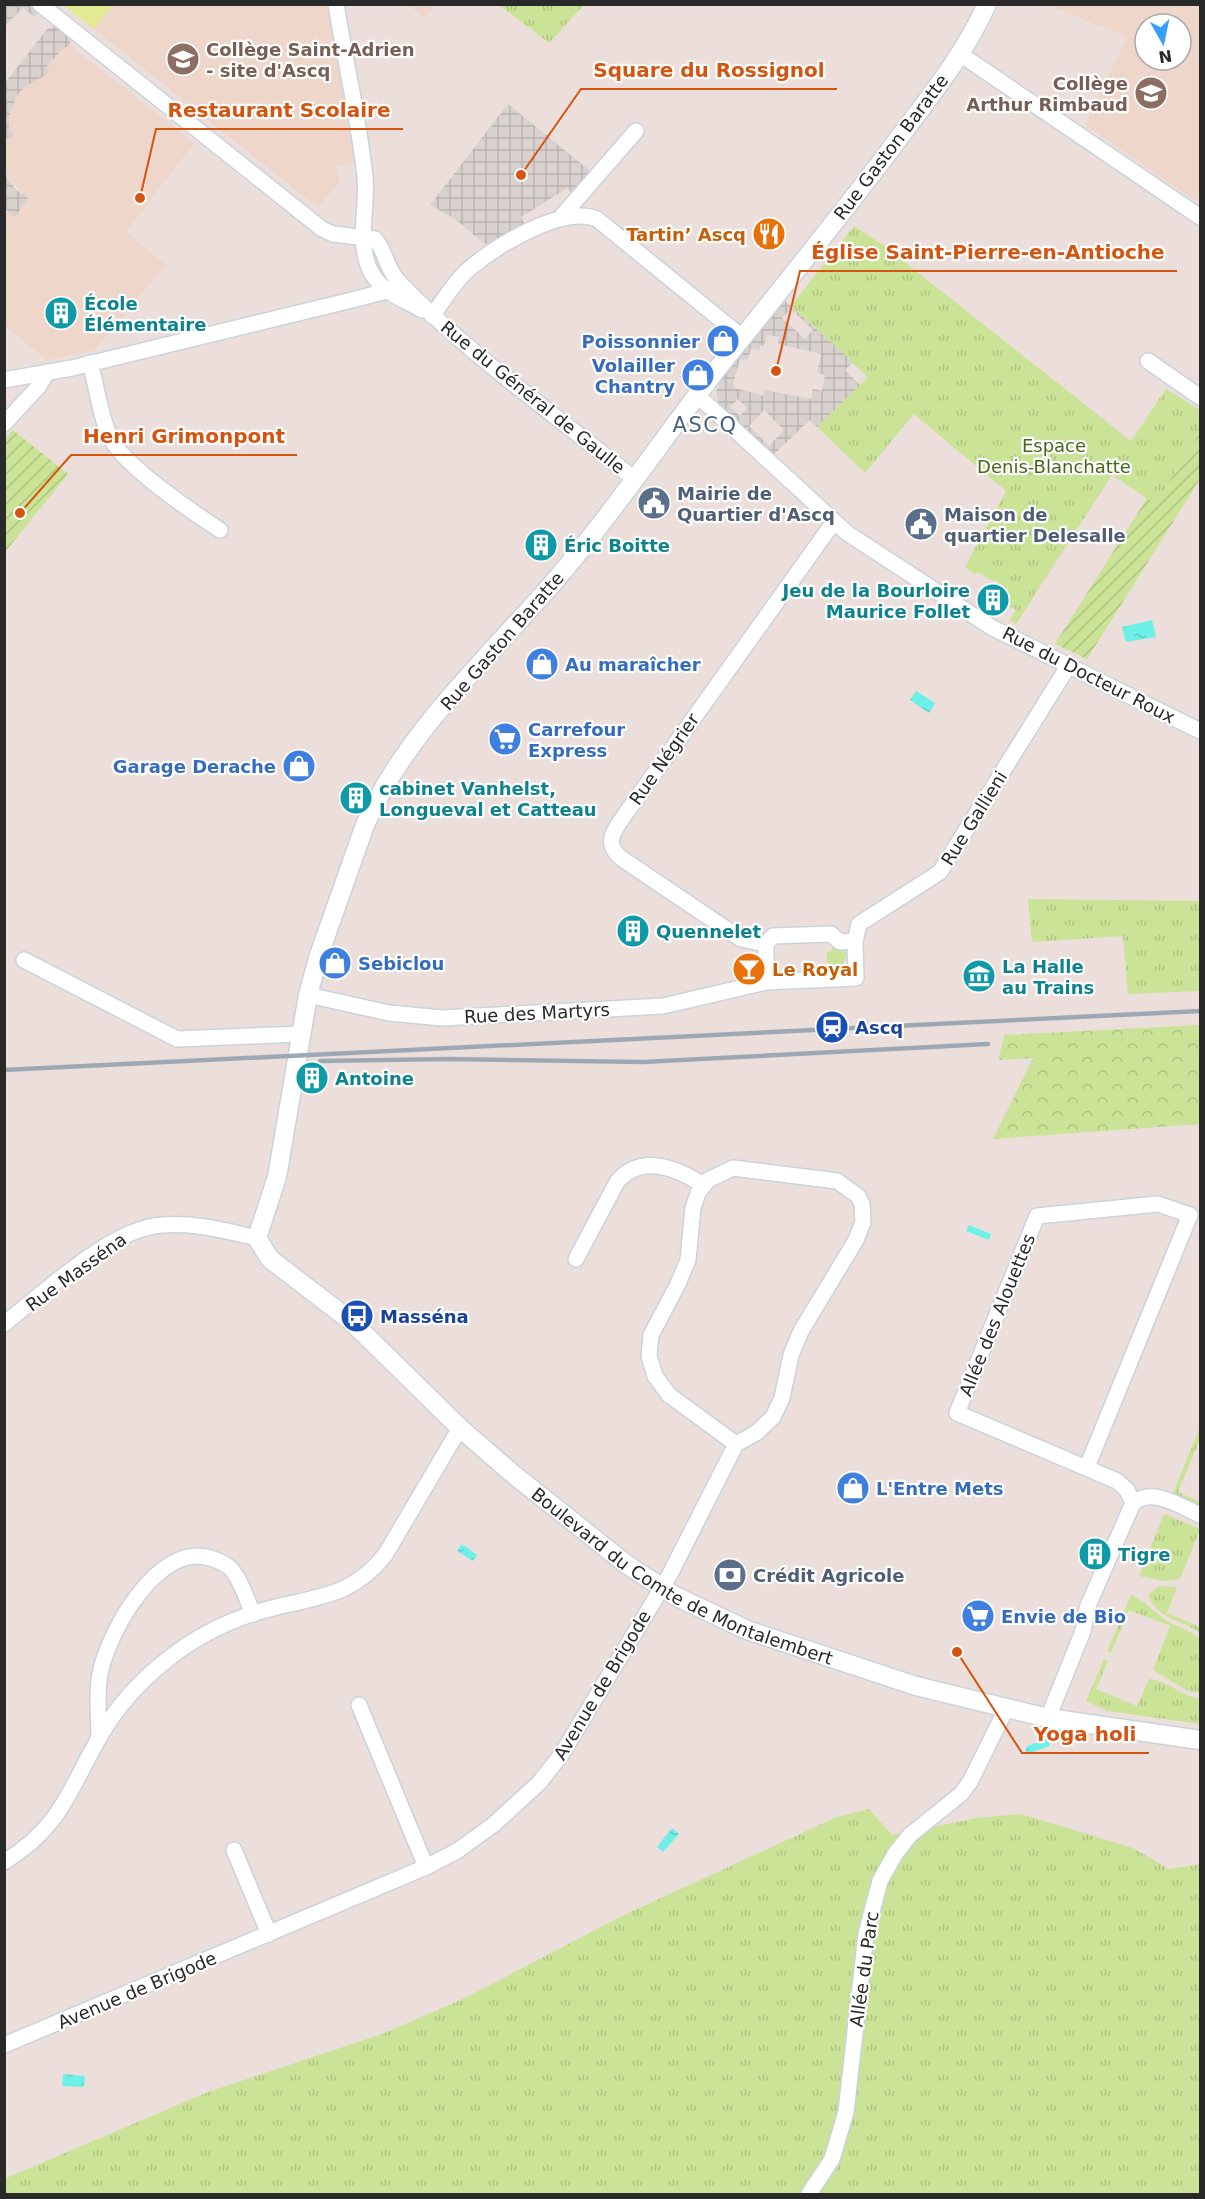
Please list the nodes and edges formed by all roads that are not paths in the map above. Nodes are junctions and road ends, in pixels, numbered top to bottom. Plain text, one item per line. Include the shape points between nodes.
1 (40, 4) edge
2 (336, 4) edge
3 (987, 4) edge
4 (960, 54) junction
5 (636, 131) dead end
6 (562, 216) junction
7 (1200, 217) edge
8 (364, 237) junction
9 (400, 283) junction
10 (386, 291) junction
11 (436, 310) junction
12 (742, 337) junction
13 (1148, 361) dead end
14 (90, 363) junction
15 (47, 372) junction
16 (4, 380) edge
17 (698, 395) junction
18 (1200, 397) edge
19 (4, 424) edge
20 (634, 479) junction
21 (833, 523) junction
22 (220, 530) dead end
23 (1068, 666) junction
24 (1200, 731) edge
25 (855, 941) junction
26 (766, 944) junction
27 (24, 960) dead end
28 (766, 982) junction
29 (308, 995) junction
30 (300, 1034) junction
31 (703, 1185) junction
32 (257, 1238) junction
33 (576, 1259) dead end
34 (4, 1324) edge
35 (460, 1428) junction
36 (736, 1444) junction
37 (1087, 1467) junction
38 (1132, 1503) junction
39 (1200, 1515) edge
40 (661, 1588) junction
41 (253, 1614) junction
42 (359, 1705) dead end
43 (1006, 1709) junction
44 (1048, 1718) junction
45 (99, 1738) junction
46 (1200, 1740) edge
47 (234, 1850) dead end
48 (4, 1862) edge
49 (426, 1867) junction
50 (269, 1934) junction
51 (4, 2045) edge
52 (809, 2194) edge

1 - 8 street via 322,229
2 - 8 street via 364,170
3 - 4 street, Rue Gaston Baratte
4 - 7 street
4 - 12 street, Rue Gaston Baratte via 867,180
5 - 6 street
6 - 11 street via 484,259 459,280
6 - 12 street via 586,215 597,219
8 - 9 street, Rue du Général de Gaulle via 377,241 387,266
8 - 10 street, Rue du Général de Gaulle via 370,269
9 - 10 street
9 - 11 street, Rue du Général de Gaulle
10 - 11 street, Rue du Général de Gaulle
10 - 14 street
11 - 20 street, Rue du Général de Gaulle via 509,381
12 - 17 street, Rue Gaston Baratte
13 - 18 street
14 - 15 street
14 - 22 street via 107,429 116,446
15 - 16 street
15 - 19 street
17 - 20 street, Rue Gaston Baratte
17 - 21 street, Rue du Docteur Roux
20 - 29 street, Rue Gaston Baratte via 560,574 463,683 404,758 365,825
21 - 23 street, Rue du Docteur Roux via 991,627
21 - 26 street, Rue Négrier via 610,839 610,846 621,858 741,939
23 - 24 street, Rue du Docteur Roux
23 - 25 street, Rue Gallieni via 940,872 863,919 856,928
25 - 26 street via 840,942 831,934 773,936
25 - 28 street, Rue des Martyrs via 856,978
26 - 28 street
27 - 30 street via 177,1039
28 - 29 street, Rue des Martyrs via 672,1005 442,1018 389,1013
29 - 30 street, Rue Gaston Baratte
30 - 32 street, Rue Gaston Baratte via 277,1177
31 - 33 street via 669,1167 648,1166 627,1172 617,1182
31 - 36 street via 693,1208 687,1260 651,1335 649,1356 655,1376 669,1395
31 - 36 street via 733,1168 837,1181 858,1196 863,1212 856,1240 796,1343 773,1417
32 - 34 street, Rue Masséna via 182,1224 133,1231 98,1251
32 - 35 street, Boulevard du Comte de Montalembert via 270,1259 351,1321
35 - 40 street, Boulevard du Comte de Montalembert via 578,1527
35 - 41 street via 373,1570 348,1589 330,1596
36 - 40 street, Avenue de Brigode
37 - 37 street, Allée des Alouettes via 957,1413 1037,1216 1168,1206 1190,1215
37 - 38 street, Allée des Alouettes via 1120,1483
38 - 39 street via 1158,1497
38 - 44 street via 1087,1608 1083,1631
40 - 43 street, Boulevard du Comte de Montalembert via 747,1630 803,1650 916,1686
40 - 49 street, Avenue de Brigode via 580,1728 539,1783 476,1838
41 - 45 street via 210,1630 168,1659 144,1679
41 - 45 street via 236,1576 224,1563 193,1556 168,1566 133,1600 106,1654 99,1684
42 - 49 street
43 - 44 street, Boulevard du Comte de Montalembert
43 - 52 street, Allée du Parc via 970,1782 961,1794 910,1835 880,1881 866,1934 846,2112 832,2159
44 - 46 street, Boulevard du Comte de Montalembert
45 - 48 street via 52,1823
47 - 50 street
49 - 50 street, Avenue de Brigode
50 - 51 street, Avenue de Brigode

